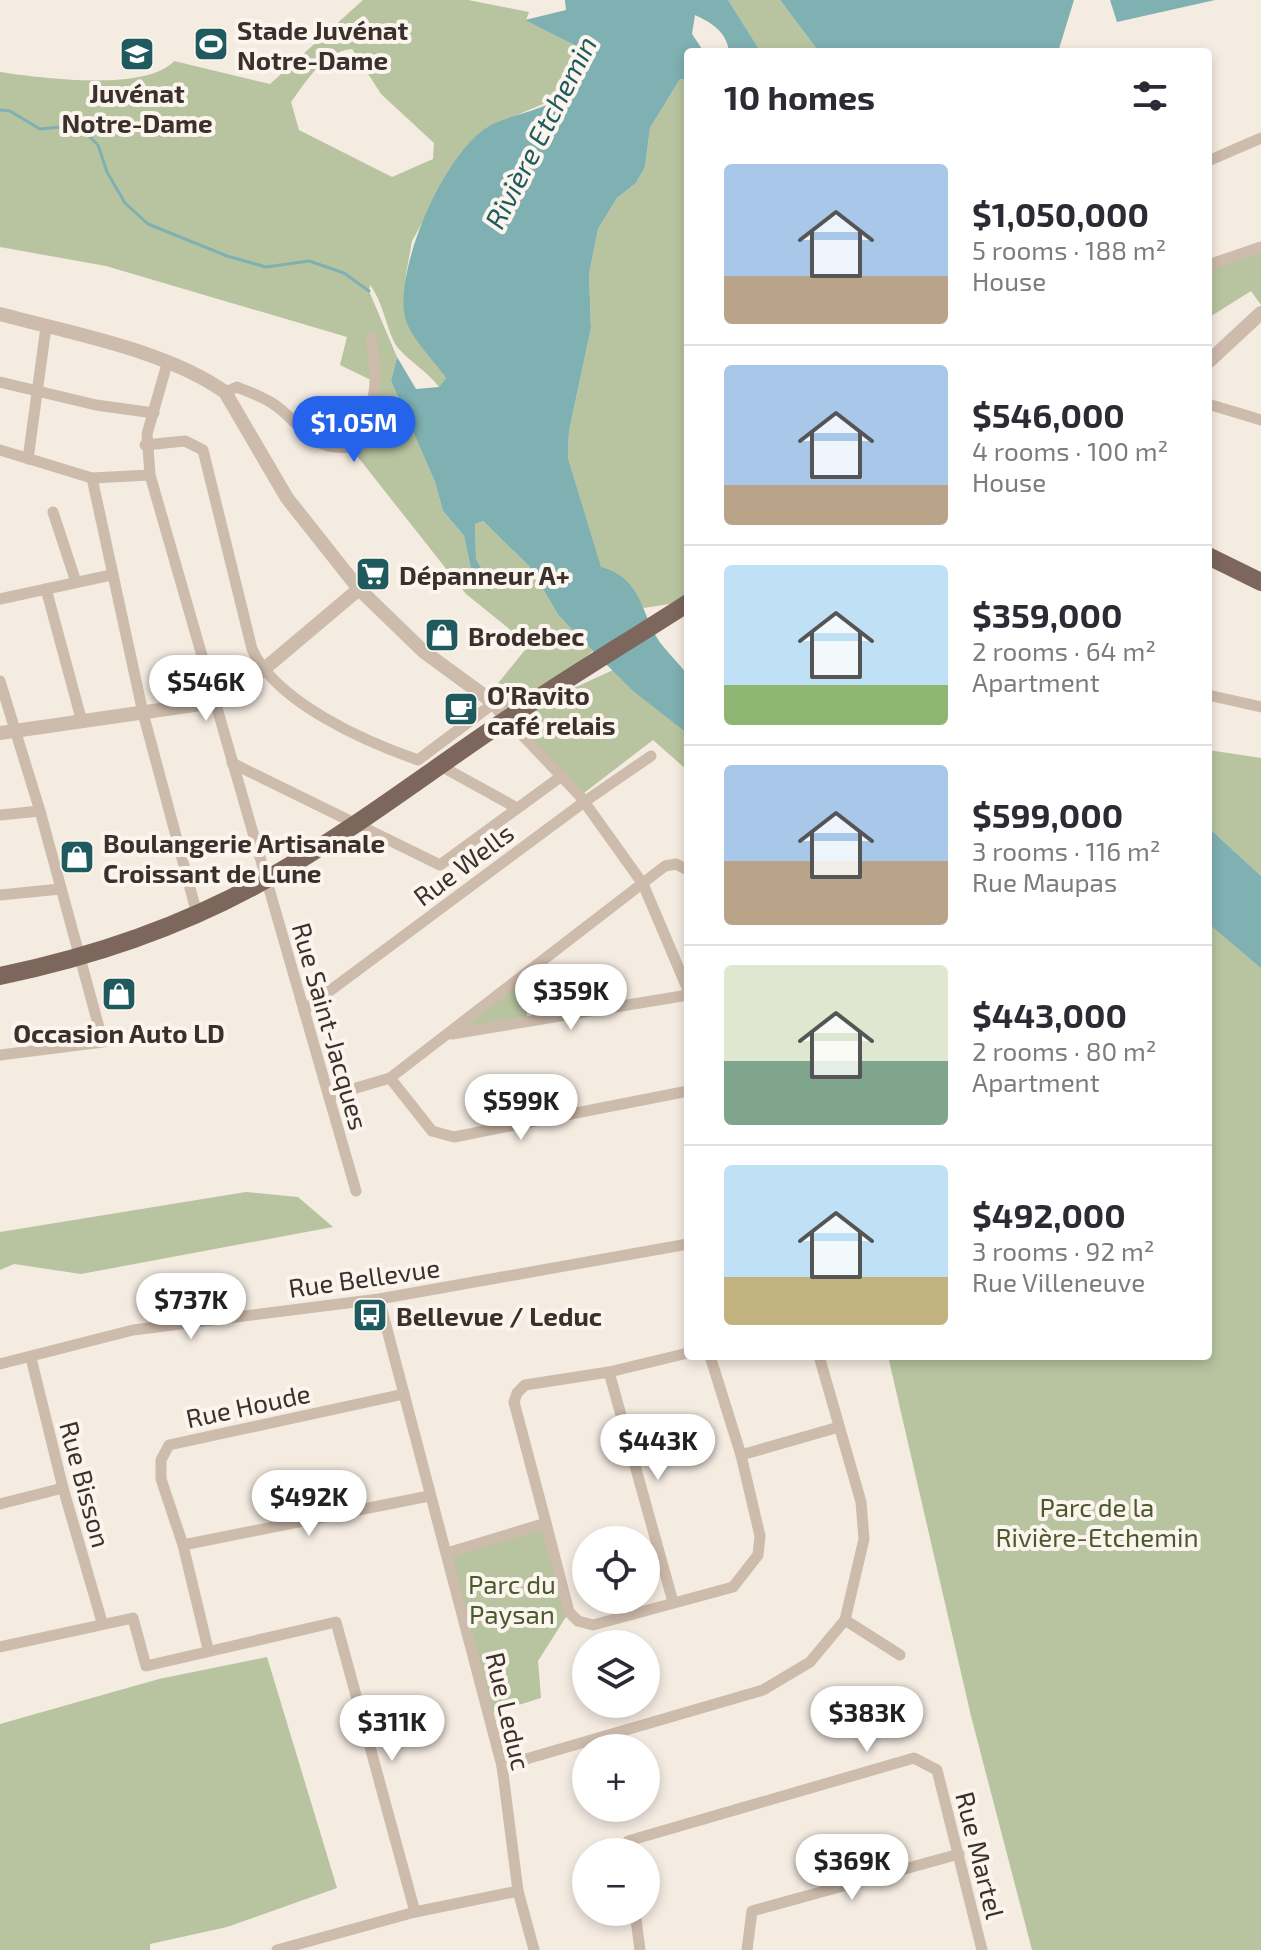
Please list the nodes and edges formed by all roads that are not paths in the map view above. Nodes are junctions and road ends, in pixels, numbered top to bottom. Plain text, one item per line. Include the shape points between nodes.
1 (1261, 138) edge
2 (1212, 159) edge
3 (1261, 247) edge
4 (1212, 264) edge
5 (1261, 313) edge
6 (0, 314) edge
7 (46, 327) junction
8 (371, 338) dead end
9 (1212, 358) edge
10 (167, 364) junction
11 (0, 382) edge
12 (225, 392) junction
13 (34, 393) junction
14 (1212, 405) edge
15 (154, 413) junction
16 (1261, 420) edge
17 (145, 445) junction
18 (0, 450) edge
19 (28, 459) junction
20 (150, 475) junction
21 (92, 478) junction
22 (53, 512) dead end
23 (1212, 558) edge
24 (111, 575) junction
25 (76, 582) junction
26 (1261, 582) edge
27 (46, 589) junction
28 (359, 589) junction
29 (0, 599) edge
30 (684, 606) edge
31 (263, 670) junction
32 (0, 681) edge
33 (1212, 696) edge
34 (215, 702) junction
35 (494, 703) junction
36 (1261, 707) edge
37 (143, 713) junction
38 (507, 719) junction
39 (82, 722) junction
40 (8, 732) edge
41 (651, 756) dead end
42 (232, 763) junction
43 (439, 765) junction
44 (563, 775) junction
45 (584, 802) junction
46 (517, 808) junction
47 (40, 811) junction
48 (0, 815) edge
49 (360, 822) junction
50 (684, 868) edge
51 (266, 880) junction
52 (643, 884) junction
53 (60, 889) junction
54 (0, 895) edge
55 (197, 914) junction
56 (80, 956) junction
57 (0, 976) edge
58 (684, 983) edge
59 (684, 994) edge
60 (304, 1010) junction
61 (448, 1035) junction
62 (0, 1055) edge
63 (390, 1078) junction
64 (684, 1092) edge
65 (329, 1096) junction
66 (356, 1191) dead end
67 (684, 1245) edge
68 (379, 1299) junction
69 (684, 1354) edge
70 (31, 1358) junction
71 (711, 1360) edge
72 (820, 1360) edge
73 (0, 1364) edge
74 (609, 1372) junction
75 (404, 1394) junction
76 (839, 1427) junction
77 (741, 1455) junction
78 (63, 1488) junction
79 (429, 1496) junction
80 (0, 1504) edge
81 (546, 1523) junction
82 (183, 1545) junction
83 (447, 1553) junction
84 (673, 1602) junction
85 (845, 1620) junction
86 (102, 1622) junction
87 (0, 1647) edge
88 (208, 1649) junction
89 (900, 1655) dead end
90 (502, 1766) junction
91 (638, 1838) edge
92 (959, 1854) junction
93 (518, 1891) junction
94 (415, 1912) junction
95 (637, 1926) edge
96 (309, 1947) edge
97 (277, 1950) edge
98 (534, 1950) edge
99 (640, 1950) edge
100 (747, 1950) edge
101 (982, 1950) edge

1 - 2 street
3 - 4 street
5 - 9 street
6 - 7 street
7 - 10 street
7 - 13 street
8 - 12 street via 378,383 371,411 350,447 332,449 313,441 256,395 237,387
10 - 12 street
10 - 15 street, Rue Saint-Jacques
11 - 13 street
12 - 28 street via 287,498
13 - 15 street
13 - 19 street
14 - 16 street
15 - 17 street, Rue Saint-Jacques
17 - 20 street, Rue Saint-Jacques
17 - 31 street via 185,441 203,450 252,649
18 - 19 street
19 - 21 street
20 - 21 street
20 - 34 street, Rue Saint-Jacques
21 - 24 street
22 - 25 street
23 - 26 main road
24 - 25 street
24 - 37 street
25 - 27 street
27 - 29 street
27 - 39 street
28 - 31 street
28 - 35 street via 423,651
30 - 38 main road
31 - 34 street
31 - 35 street via 298,704 418,760
32 - 40 street
33 - 36 street
34 - 37 street
34 - 42 street, Rue Saint-Jacques
35 - 38 street
37 - 39 street
37 - 55 street
38 - 43 main road
38 - 44 street
39 - 40 street
40 - 47 street
41 - 45 street, Rue Wells
42 - 49 street
42 - 51 street, Rue Saint-Jacques
43 - 46 street
43 - 49 main road
44 - 45 street
44 - 46 street
45 - 52 street
45 - 60 street, Rue Wells
46 - 49 street via 440,865
47 - 48 street
47 - 53 street
49 - 51 main road
50 - 52 street via 665,866
51 - 55 main road
51 - 60 street, Rue Saint-Jacques
52 - 58 street
52 - 61 street
53 - 54 street
53 - 56 street
55 - 56 main road
56 - 57 main road
56 - 62 street via 103,1042
59 - 61 street
60 - 65 street, Rue Saint-Jacques
61 - 63 street
63 - 64 street via 432,1131 454,1137
63 - 65 street
65 - 66 street, Rue Saint-Jacques
67 - 68 street, Rue Bellevue
68 - 70 street, Rue Bellevue via 133,1330
68 - 75 street, Rue Leduc
69 - 74 street
70 - 73 street, Rue Bellevue
70 - 78 street, Rue Bisson
71 - 77 street
72 - 76 street
74 - 81 street via 525,1385 517,1393 514,1402
74 - 84 street
75 - 79 street, Rue Leduc
75 - 82 street, Rue Houde via 169,1445 161,1460 161,1479
76 - 77 street
76 - 85 street via 861,1502 864,1539
77 - 84 street via 760,1536 758,1555 733,1587
78 - 80 street
78 - 86 street, Rue Bisson
79 - 82 street
79 - 83 street, Rue Leduc
81 - 83 street
81 - 84 street via 569,1612 578,1621 593,1625
82 - 88 street, Rue Houde
83 - 90 street, Rue Leduc
85 - 89 street
85 - 90 street via 810,1662 763,1690
86 - 87 street
86 - 88 street via 133,1618 146,1666
88 - 94 street via 336,1622
90 - 93 street, Rue Leduc
91 - 92 street, Rue Martel via 914,1758 937,1770
92 - 100 street via 752,1911
92 - 101 street, Rue Martel
93 - 94 street
93 - 98 street, Rue Leduc
94 - 96 street
95 - 99 street
96 - 97 street

